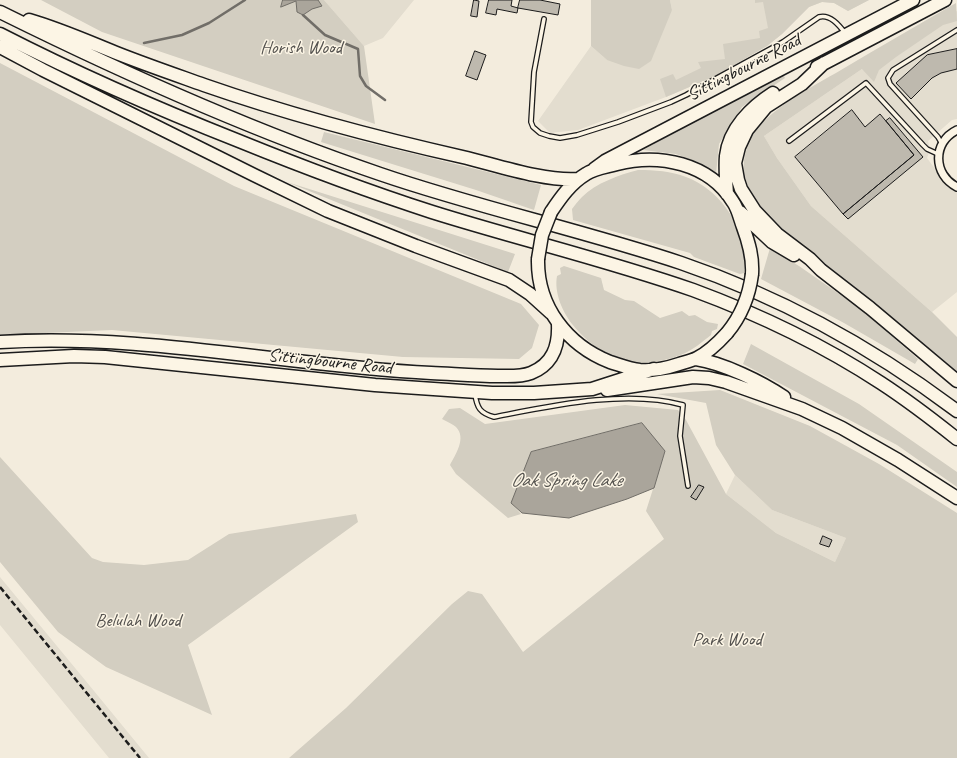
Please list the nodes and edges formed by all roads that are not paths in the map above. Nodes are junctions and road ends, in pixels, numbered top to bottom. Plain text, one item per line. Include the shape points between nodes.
1 (913, 0) edge
2 (945, 0) edge
3 (0, 12) edge
4 (544, 19) dead end
5 (957, 30) edge
6 (0, 34) edge
7 (846, 35) junction
8 (0, 47) edge
9 (824, 63) junction
10 (957, 130) edge
11 (789, 141) dead end
12 (942, 144) junction
13 (938, 154) junction
14 (594, 169) junction
15 (579, 179) junction
16 (957, 187) edge
17 (727, 194) junction
18 (736, 207) junction
19 (821, 270) junction
20 (551, 313) junction
21 (558, 324) junction
22 (0, 342) edge
23 (696, 359) junction
24 (0, 360) edge
25 (654, 369) junction
26 (957, 381) edge
27 (592, 389) junction
28 (475, 393) junction
29 (802, 409) junction
30 (957, 411) edge
31 (957, 439) edge
32 (688, 486) dead end
33 (957, 498) edge

1 - 7 highway, Sittingbourne Road
2 - 9 highway, Sittingbourne Road
3 - 15 highway via 50,26 128,58 311,119 530,173 563,180
3 - 30 highway via 171,92 348,163 458,199 681,263 745,288 798,312 873,353
4 - 7 lane via 534,72 531,122 536,131 555,138 586,132 676,100 783,42 818,17 830,18
5 - 12 lane via 893,70 888,81
6 - 31 highway via 146,103 316,171 431,212 653,277 756,316 851,364
7 - 14 highway, Sittingbourne Road
8 - 20 highway via 328,210 508,280 530,294
9 - 17 highway, Sittingbourne Road via 761,101 744,117 731,137 726,155
9 - 19 highway via 802,84 766,107 752,122 741,140 735,163 741,189 755,211 777,234
10 - 12 street via 948,135
11 - 13 lane via 866,83 927,149
12 - 13 street
13 - 16 street via 941,171 948,181
14 - 15 highway, Sittingbourne Road
14 - 17 highway via 630,161 671,161 696,170
15 - 20 highway, Sittingbourne Road, bridge via 566,191 551,212 542,235 538,259 539,277
17 - 18 highway
18 - 19 highway via 772,242
18 - 23 highway, bridge via 751,250 752,274 749,294 744,307 727,333
19 - 26 highway
20 - 21 highway
21 - 22 highway, Sittingbourne Road via 557,345 548,362 533,372 514,376 386,371 99,341
21 - 25 highway via 582,347 604,359 631,368
23 - 25 highway
23 - 29 highway via 720,365 758,382
24 - 28 highway, Sittingbourne Road via 105,357
25 - 27 highway, Sittingbourne Road
27 - 28 highway, Sittingbourne Road via 534,393
27 - 29 highway via 608,390 701,377 726,382
28 - 32 lane via 478,407 484,414 494,417 560,404 630,398 683,405 680,436
29 - 33 highway via 876,447

